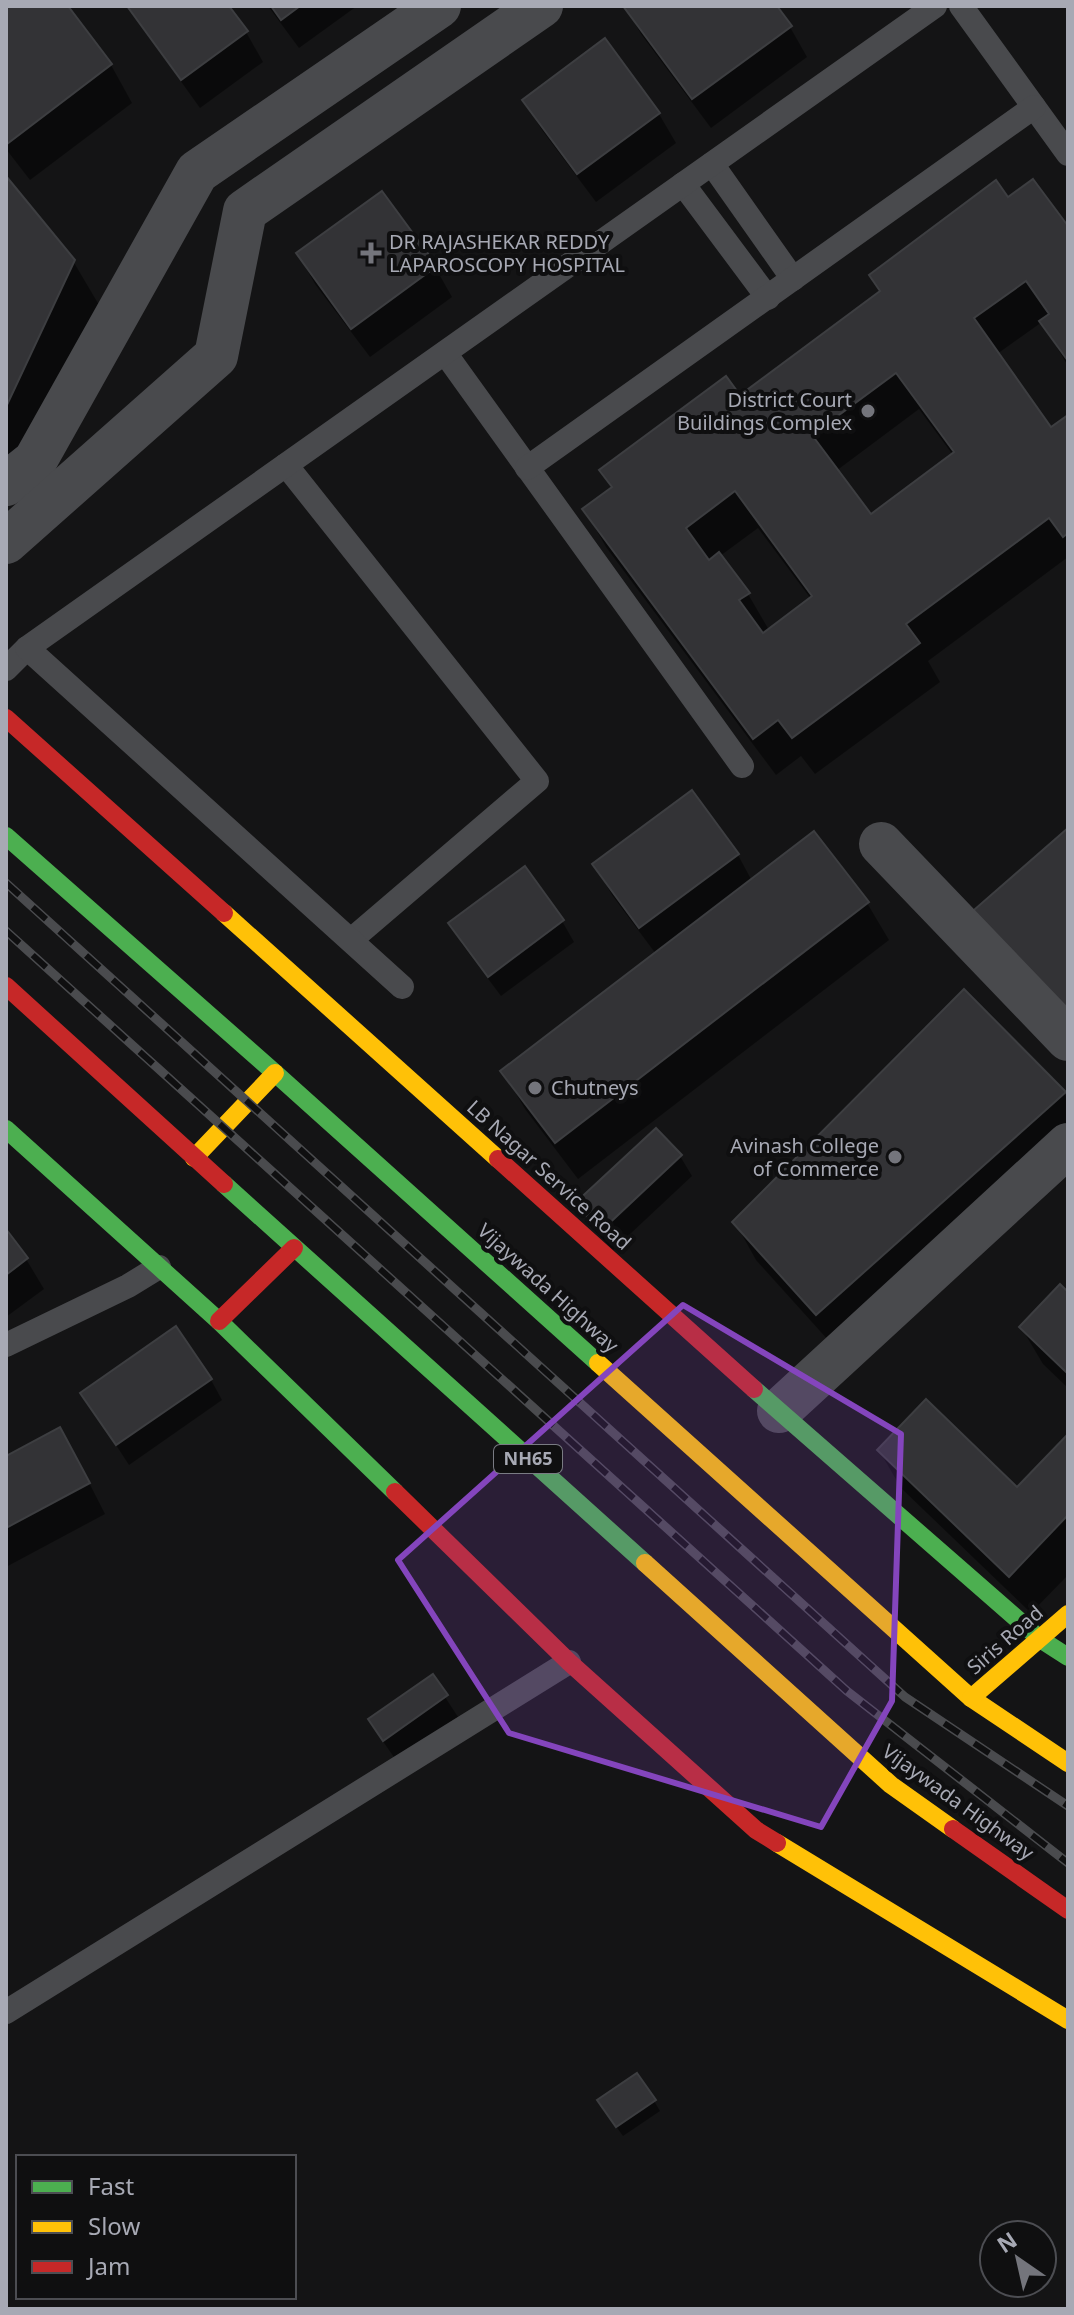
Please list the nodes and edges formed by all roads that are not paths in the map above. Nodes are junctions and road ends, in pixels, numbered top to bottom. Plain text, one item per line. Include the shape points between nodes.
1 (439, 6) edge
2 (541, 6) edge
3 (935, 6) edge
4 (961, 6) edge
5 (1034, 107) junction
6 (1068, 154) edge
7 (712, 164) junction
8 (683, 184) junction
9 (793, 279) junction
10 (768, 298) junction
11 (445, 353) junction
12 (286, 465) junction
13 (527, 468) junction
14 (6, 484) edge
15 (6, 542) edge
16 (27, 648) junction
17 (6, 669) edge
18 (6, 718) edge
19 (742, 766) dead end
20 (6, 836) edge
21 (881, 844) dead end
22 (351, 940) junction
23 (6, 986) edge
24 (402, 987) dead end
25 (1068, 1039) edge
26 (275, 1073) junction
27 (6, 1129) edge
28 (1068, 1145) edge
29 (194, 1158) junction
30 (294, 1248) junction
31 (159, 1267) junction
32 (219, 1321) junction
33 (6, 1345) edge
34 (779, 1411) junction
35 (1068, 1614) edge
36 (1040, 1639) junction
37 (1068, 1657) edge
38 (569, 1662) junction
39 (971, 1698) junction
40 (1068, 1763) edge
41 (1068, 1910) edge
42 (6, 2012) edge
43 (1068, 2020) edge

1 - 14 street via 197,172 35,461
2 - 15 street via 245,211 216,356
3 - 7 lane
4 - 5 lane
5 - 6 lane
5 - 9 lane
7 - 8 lane
7 - 9 lane
8 - 10 lane
8 - 11 lane
9 - 10 lane
10 - 13 lane
11 - 12 lane
11 - 13 lane
12 - 16 lane
12 - 22 lane via 537,781
13 - 19 lane
16 - 17 lane
16 - 22 lane
18 - 34 main road, LB Nagar Service Road
20 - 26 main road, Vijaywada Highway
21 - 25 street
22 - 24 lane
23 - 29 main road, Vijaywada Highway / NH65
26 - 29 main road
26 - 39 main road, Vijaywada Highway
27 - 31 main road
28 - 34 street
29 - 30 main road, Vijaywada Highway / NH65
30 - 32 main road
30 - 41 main road, Vijaywada Highway / NH65 via 891,1785
31 - 32 main road
31 - 33 lane
32 - 38 main road
34 - 36 main road, LB Nagar Service Road
35 - 36 main road, Siris Road
36 - 37 main road, LB Nagar Service Road
36 - 39 main road, Siris Road
38 - 42 lane
38 - 43 main road via 756,1830
39 - 40 main road, Vijaywada Highway

